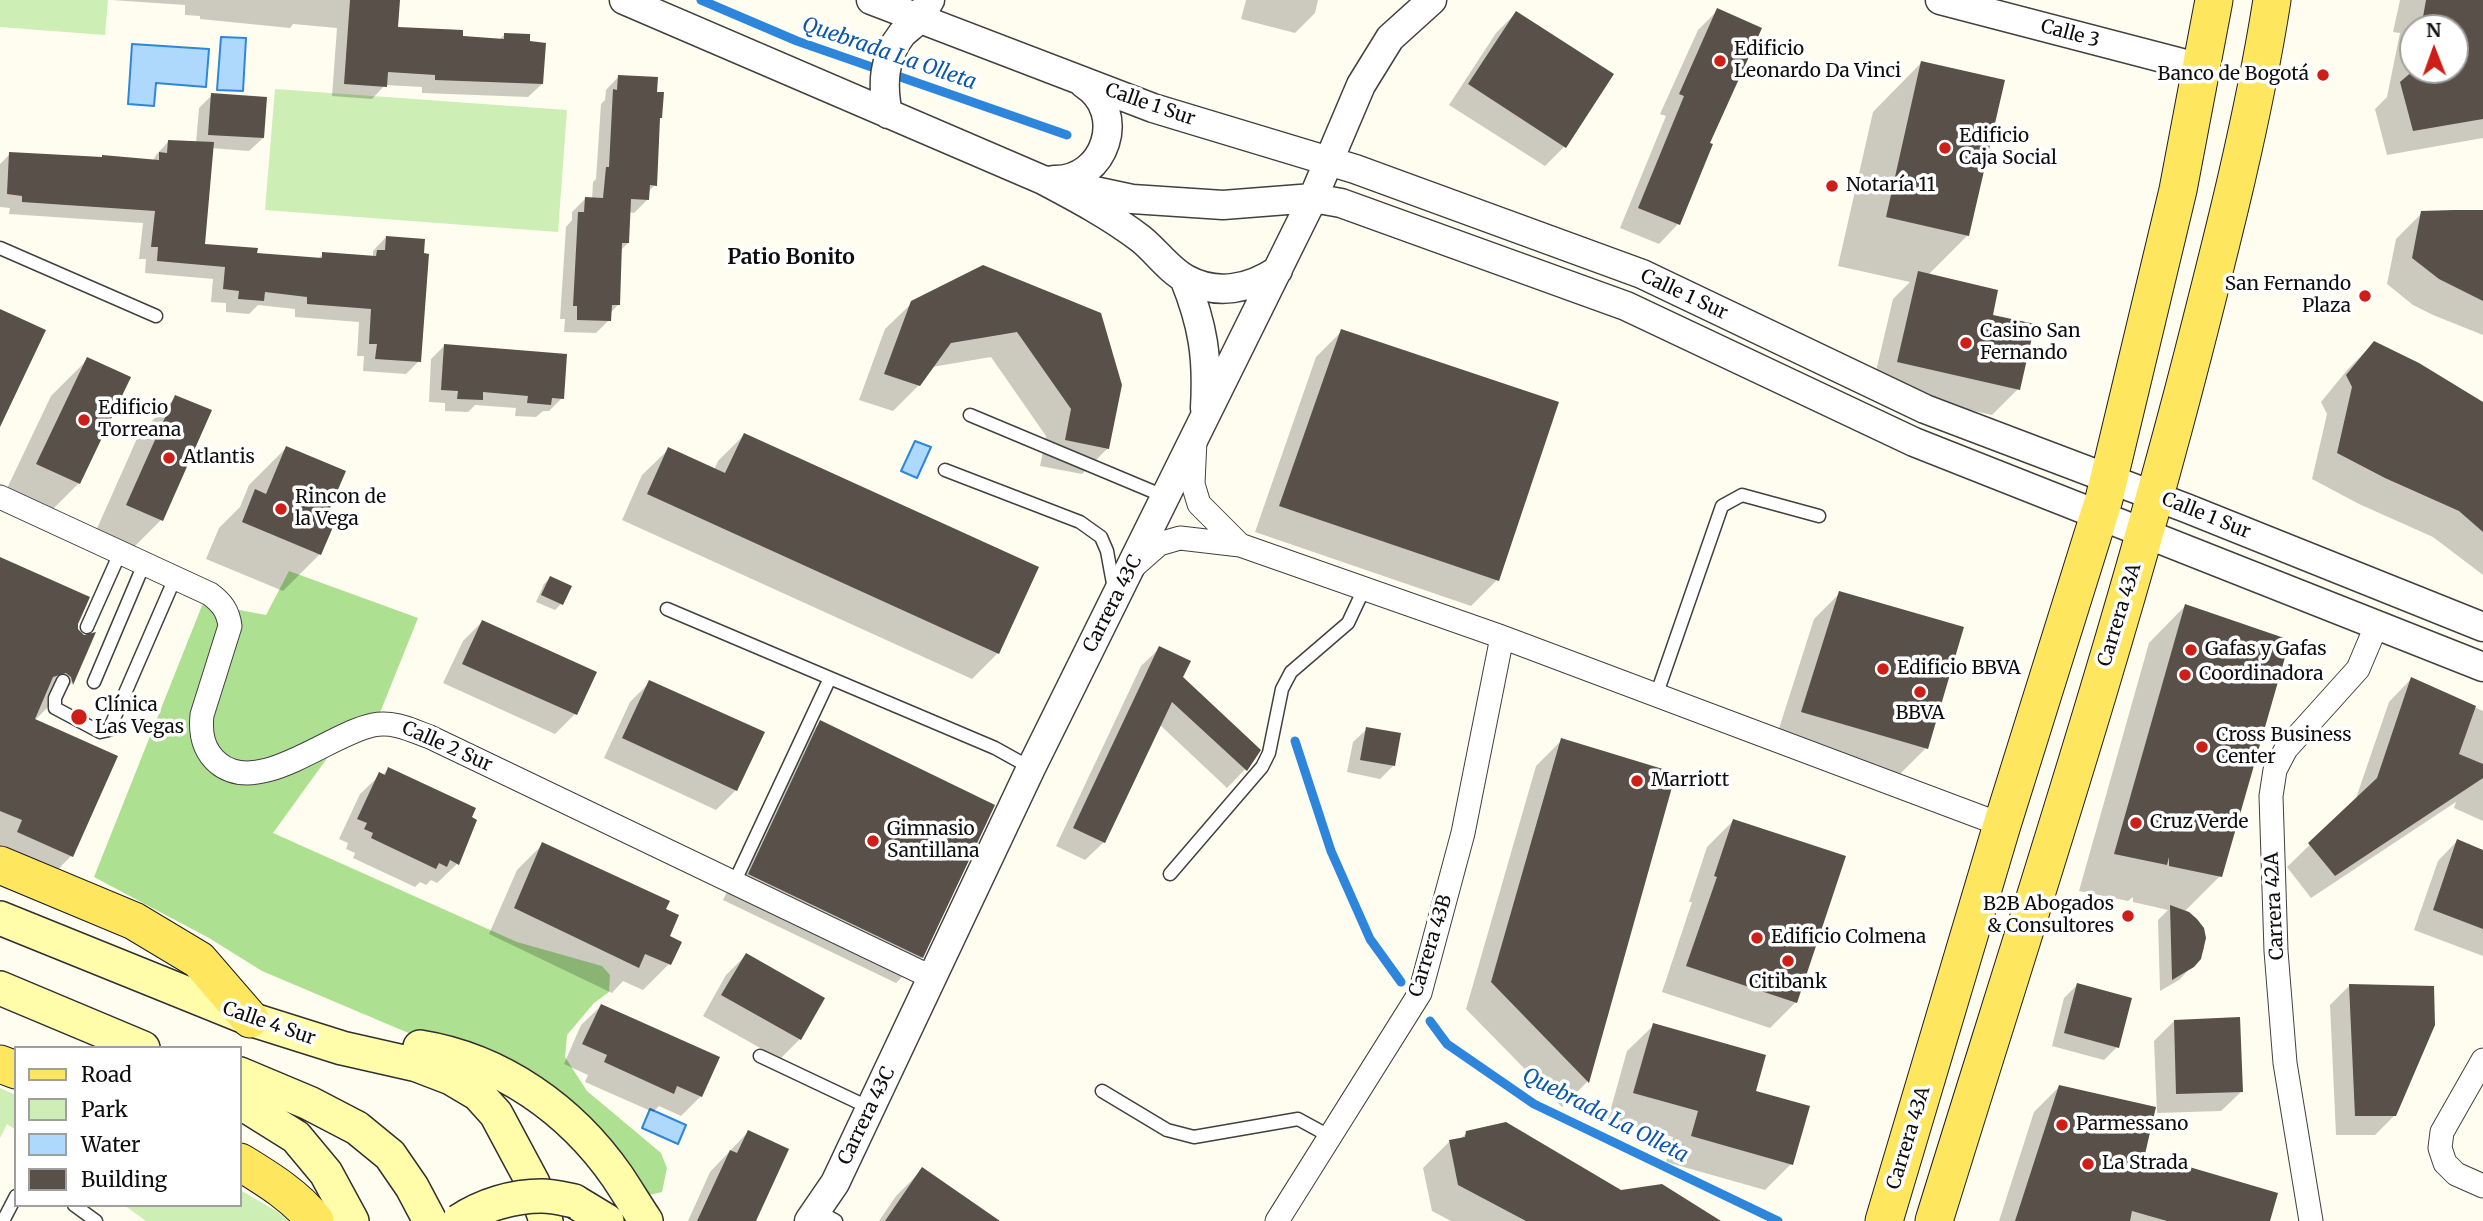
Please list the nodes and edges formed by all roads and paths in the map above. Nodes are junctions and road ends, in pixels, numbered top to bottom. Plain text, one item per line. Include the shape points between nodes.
1 (624, 0) edge
2 (871, 0) edge
3 (1432, 0) edge
4 (1940, 0) edge
5 (2214, 0) edge
6 (2272, 0) edge
7 (924, 10) edge
8 (2201, 68) junction
9 (1072, 77) junction
10 (888, 114) junction
11 (1329, 162) junction
12 (1043, 180) junction
13 (1313, 198) junction
14 (0, 248) edge
15 (1278, 270) junction
16 (1184, 278) junction
17 (156, 316) dead end
18 (970, 415) dead end
19 (1200, 427) junction
20 (945, 470) dead end
21 (2109, 479) junction
22 (0, 497) edge
23 (1166, 497) junction
24 (2156, 497) junction
25 (2099, 515) junction
26 (1819, 516) dead end
27 (2145, 533) junction
28 (1240, 545) junction
29 (120, 553) junction
30 (144, 564) junction
31 (1131, 568) junction
32 (175, 579) junction
33 (1364, 589) junction
34 (1116, 596) junction
35 (667, 609) dead end
36 (2376, 624) junction
37 (87, 627) dead end
38 (2483, 627) edge
39 (1502, 638) junction
40 (2483, 667) edge
41 (830, 678) junction
42 (63, 681) dead end
43 (94, 682) dead end
44 (1656, 696) junction
45 (1031, 768) junction
46 (2002, 825) junction
47 (0, 865) edge
48 (1170, 874) dead end
49 (734, 883) junction
50 (0, 918) edge
51 (933, 978) junction
52 (0, 988) edge
53 (250, 1019) junction
54 (138, 1046) edge
55 (342, 1048) junction
56 (760, 1056) dead end
57 (2483, 1060) edge
58 (242, 1075) edge
59 (1102, 1091) dead end
60 (242, 1102) edge
61 (871, 1108) junction
62 (1331, 1138) junction
63 (242, 1163) edge
64 (2483, 1186) edge
65 (14, 1200) edge
66 (77, 1207) edge
67 (821, 1217) edge
68 (3, 1221) edge
69 (96, 1221) edge
70 (315, 1221) edge
71 (352, 1221) edge
72 (430, 1221) edge
73 (459, 1221) edge
74 (546, 1221) edge
75 (607, 1221) edge
76 (646, 1221) edge
77 (1277, 1221) edge
78 (1884, 1221) edge
79 (1934, 1221) edge
80 (2311, 1221) edge

1 - 10 street, Calle 1 Sur
2 - 7 street, Calle 1 Sur
3 - 11 street, Carrera 43C via 1390,38 1361,85
4 - 8 street, Calle 3
5 - 8 main road, Carrera 43A
6 - 24 main road, Carrera 43A via 2233,198
7 - 9 street, Calle 1 Sur
7 - 10 street via 902,33 884,71
8 - 21 main road, Carrera 43A via 2178,190
9 - 11 street, Calle 1 Sur via 1153,108
9 - 12 street via 1092,89 1105,108 1109,131 1102,153 1087,171 1066,181
10 - 12 street, Calle 1 Sur
11 - 13 street, Carrera 43C
11 - 21 street, Calle 1 Sur via 1642,274 1925,409
12 - 13 street, Calle 1 Sur via 1158,201 1223,205
12 - 16 street, Calle 1 Sur via 1142,240
13 - 15 street, Carrera 43C
13 - 25 street, Calle 1 Sur via 1341,203 1626,306 1914,442
14 - 17 lane
15 - 16 street, Calle 1 Sur via 1243,288 1213,288
15 - 19 street, Carrera 43C
16 - 19 street, Calle 1 Sur via 1198,311 1205,346
18 - 23 lane
19 - 23 street, Carrera 43C
19 - 28 street, Calle 1 Sur via 1193,484 1199,505
20 - 34 lane via 1080,522 1101,537
21 - 24 street, Calle 1 Sur
21 - 25 main road, Carrera 43A
22 - 29 street, Calle 2 Sur
23 - 31 street, Carrera 43C
24 - 27 main road, Carrera 43A
24 - 38 street, Calle 1 Sur
25 - 27 street, Calle 1 Sur
25 - 46 main road, Carrera 43A
26 - 44 lane via 1742,495 1723,506
27 - 36 street, Calle 1 Sur
27 - 79 main road, Carrera 43A
28 - 31 street, Calle 1 Sur via 1180,538 1159,544
28 - 33 street, Calle 1 Sur
29 - 30 street, Calle 2 Sur
29 - 37 lane
30 - 32 street, Calle 2 Sur
30 - 43 lane
31 - 34 street, Carrera 43C
32 - 42 lane via 109,730 100,732 55,708
32 - 49 street, Calle 2 Sur via 209,594 228,614 230,626 201,729 211,757 225,768 238,774 280,767 350,732 394,724
33 - 39 street, Calle 1 Sur
33 - 48 lane via 1348,624 1291,672 1282,689 1262,767
34 - 45 street, Carrera 43C
35 - 41 lane
36 - 40 street, Calle 1 Sur
36 - 80 street, Carrera 42A via 2358,669 2286,749 2275,770 2271,796 2285,1063
39 - 44 street, Calle 1 Sur
39 - 62 street, Carrera 43B via 1462,833 1420,993
41 - 45 lane via 995,748
41 - 49 lane
44 - 46 street, Calle 1 Sur
45 - 51 street, Carrera 43C
46 - 78 main road, Carrera 43A
47 - 53 main road via 134,921 199,960
49 - 51 street, Calle 2 Sur
50 - 53 main road, Calle 4 Sur
51 - 61 street, Carrera 43C
52 - 54 main road
53 - 55 main road, Calle 4 Sur
55 - 74 main road, Calle 4 Sur via 417,1065 478,1094 496,1114 516,1150
55 - 76 main road via 391,1043 425,1048 508,1075 544,1099 589,1142
56 - 61 lane
57 - 64 street via 2442,1132 2440,1148 2445,1164 2456,1174
58 - 72 main road via 357,1128 390,1155
59 - 62 lane via 1167,1130 1194,1137 1298,1119
60 - 71 main road via 296,1138 326,1173
61 - 67 street, Carrera 43C
62 - 77 street, Carrera 43B
63 - 70 main road via 276,1185
65 - 68 lane
66 - 69 lane
73 - 75 main road, bridge via 502,1201 543,1196 575,1201

